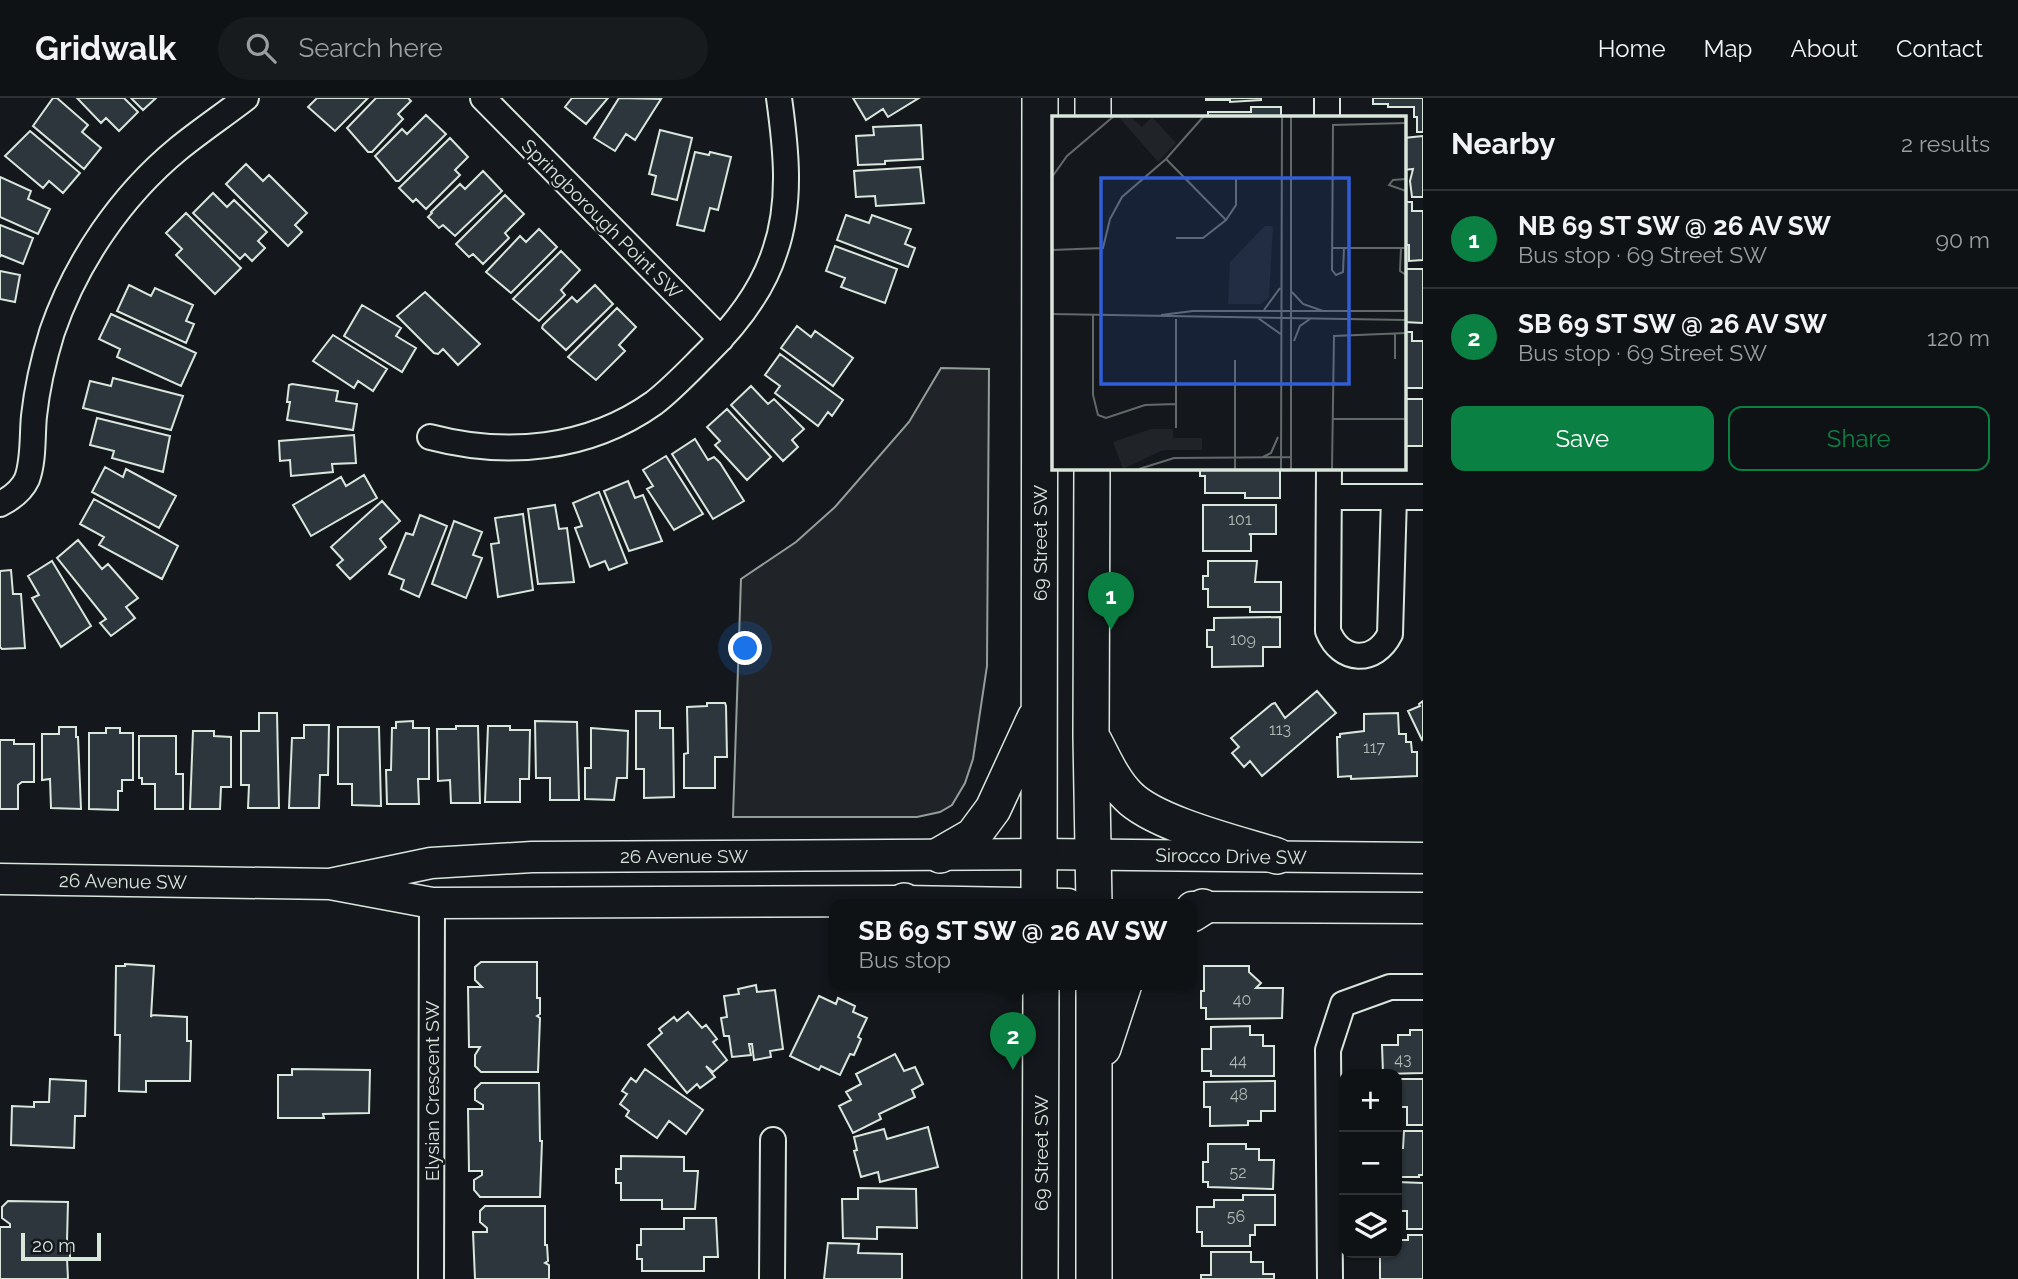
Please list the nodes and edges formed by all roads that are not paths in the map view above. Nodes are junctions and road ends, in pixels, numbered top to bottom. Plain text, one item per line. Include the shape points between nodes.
1 (246, 98) edge
2 (483, 98) edge
3 (779, 98) edge
4 (1040, 98) edge
5 (1093, 98) edge
6 (1327, 98) edge
7 (1093, 116) edge
8 (1327, 116) edge
9 (721, 339) junction
10 (430, 437) dead end
11 (1092, 469) edge
12 (1329, 469) edge
13 (1329, 497) junction
14 (1394, 497) junction
15 (1423, 497) edge
16 (0, 504) edge
17 (1040, 705) junction
18 (1091, 737) junction
19 (1040, 854) junction
20 (940, 855) junction
21 (1094, 855) junction
22 (1277, 856) junction
23 (1423, 858) edge
24 (0, 879) edge
25 (330, 884) junction
26 (1048, 899) edge
27 (1094, 899) edge
28 (432, 903) junction
29 (829, 903) edge
30 (1423, 908) edge
31 (1197, 909) edge
32 (1423, 987) edge
33 (1038, 990) edge
34 (1094, 990) edge
35 (1122, 990) edge
36 (1094, 1074) junction
37 (773, 1140) dead end
38 (431, 1279) edge
39 (772, 1279) edge
40 (1040, 1279) edge
41 (1094, 1279) edge
42 (1330, 1279) edge

1 - 16 street via 148,176 93,247 52,332 27,477 19,491
2 - 9 street, Springborough Point SW
3 - 9 street via 786,177 775,251 756,294
4 - 17 main road, 69 Street SW
5 - 7 main road
6 - 8 street
9 - 10 street via 653,403 587,437 504,448
11 - 18 main road
12 - 13 street
13 - 14 street
13 - 14 street via 1328,631 1336,646 1359,656 1378,650 1390,634
14 - 15 street
17 - 19 main road, 69 Street SW
17 - 20 main road via 993,809 973,835
18 - 21 main road
18 - 22 main road via 1116,783 1137,804 1160,818
19 - 20 street, 26 Avenue SW
19 - 21 street, Sirocco Drive SW
19 - 26 main road, 69 Street SW
20 - 25 street, 26 Avenue SW via 532,857 431,863
21 - 22 street, Sirocco Drive SW
21 - 27 main road
22 - 23 street, Sirocco Drive SW
24 - 25 street, 26 Avenue SW
25 - 28 street, 26 Avenue SW
28 - 29 street, 26 Avenue SW
28 - 38 street, Elysian Crescent SW
30 - 31 street
32 - 42 street via 1390,987 1343,1003 1328,1051
33 - 40 main road, 69 Street SW
34 - 36 main road
35 - 36 main road
36 - 41 main road
37 - 39 street

